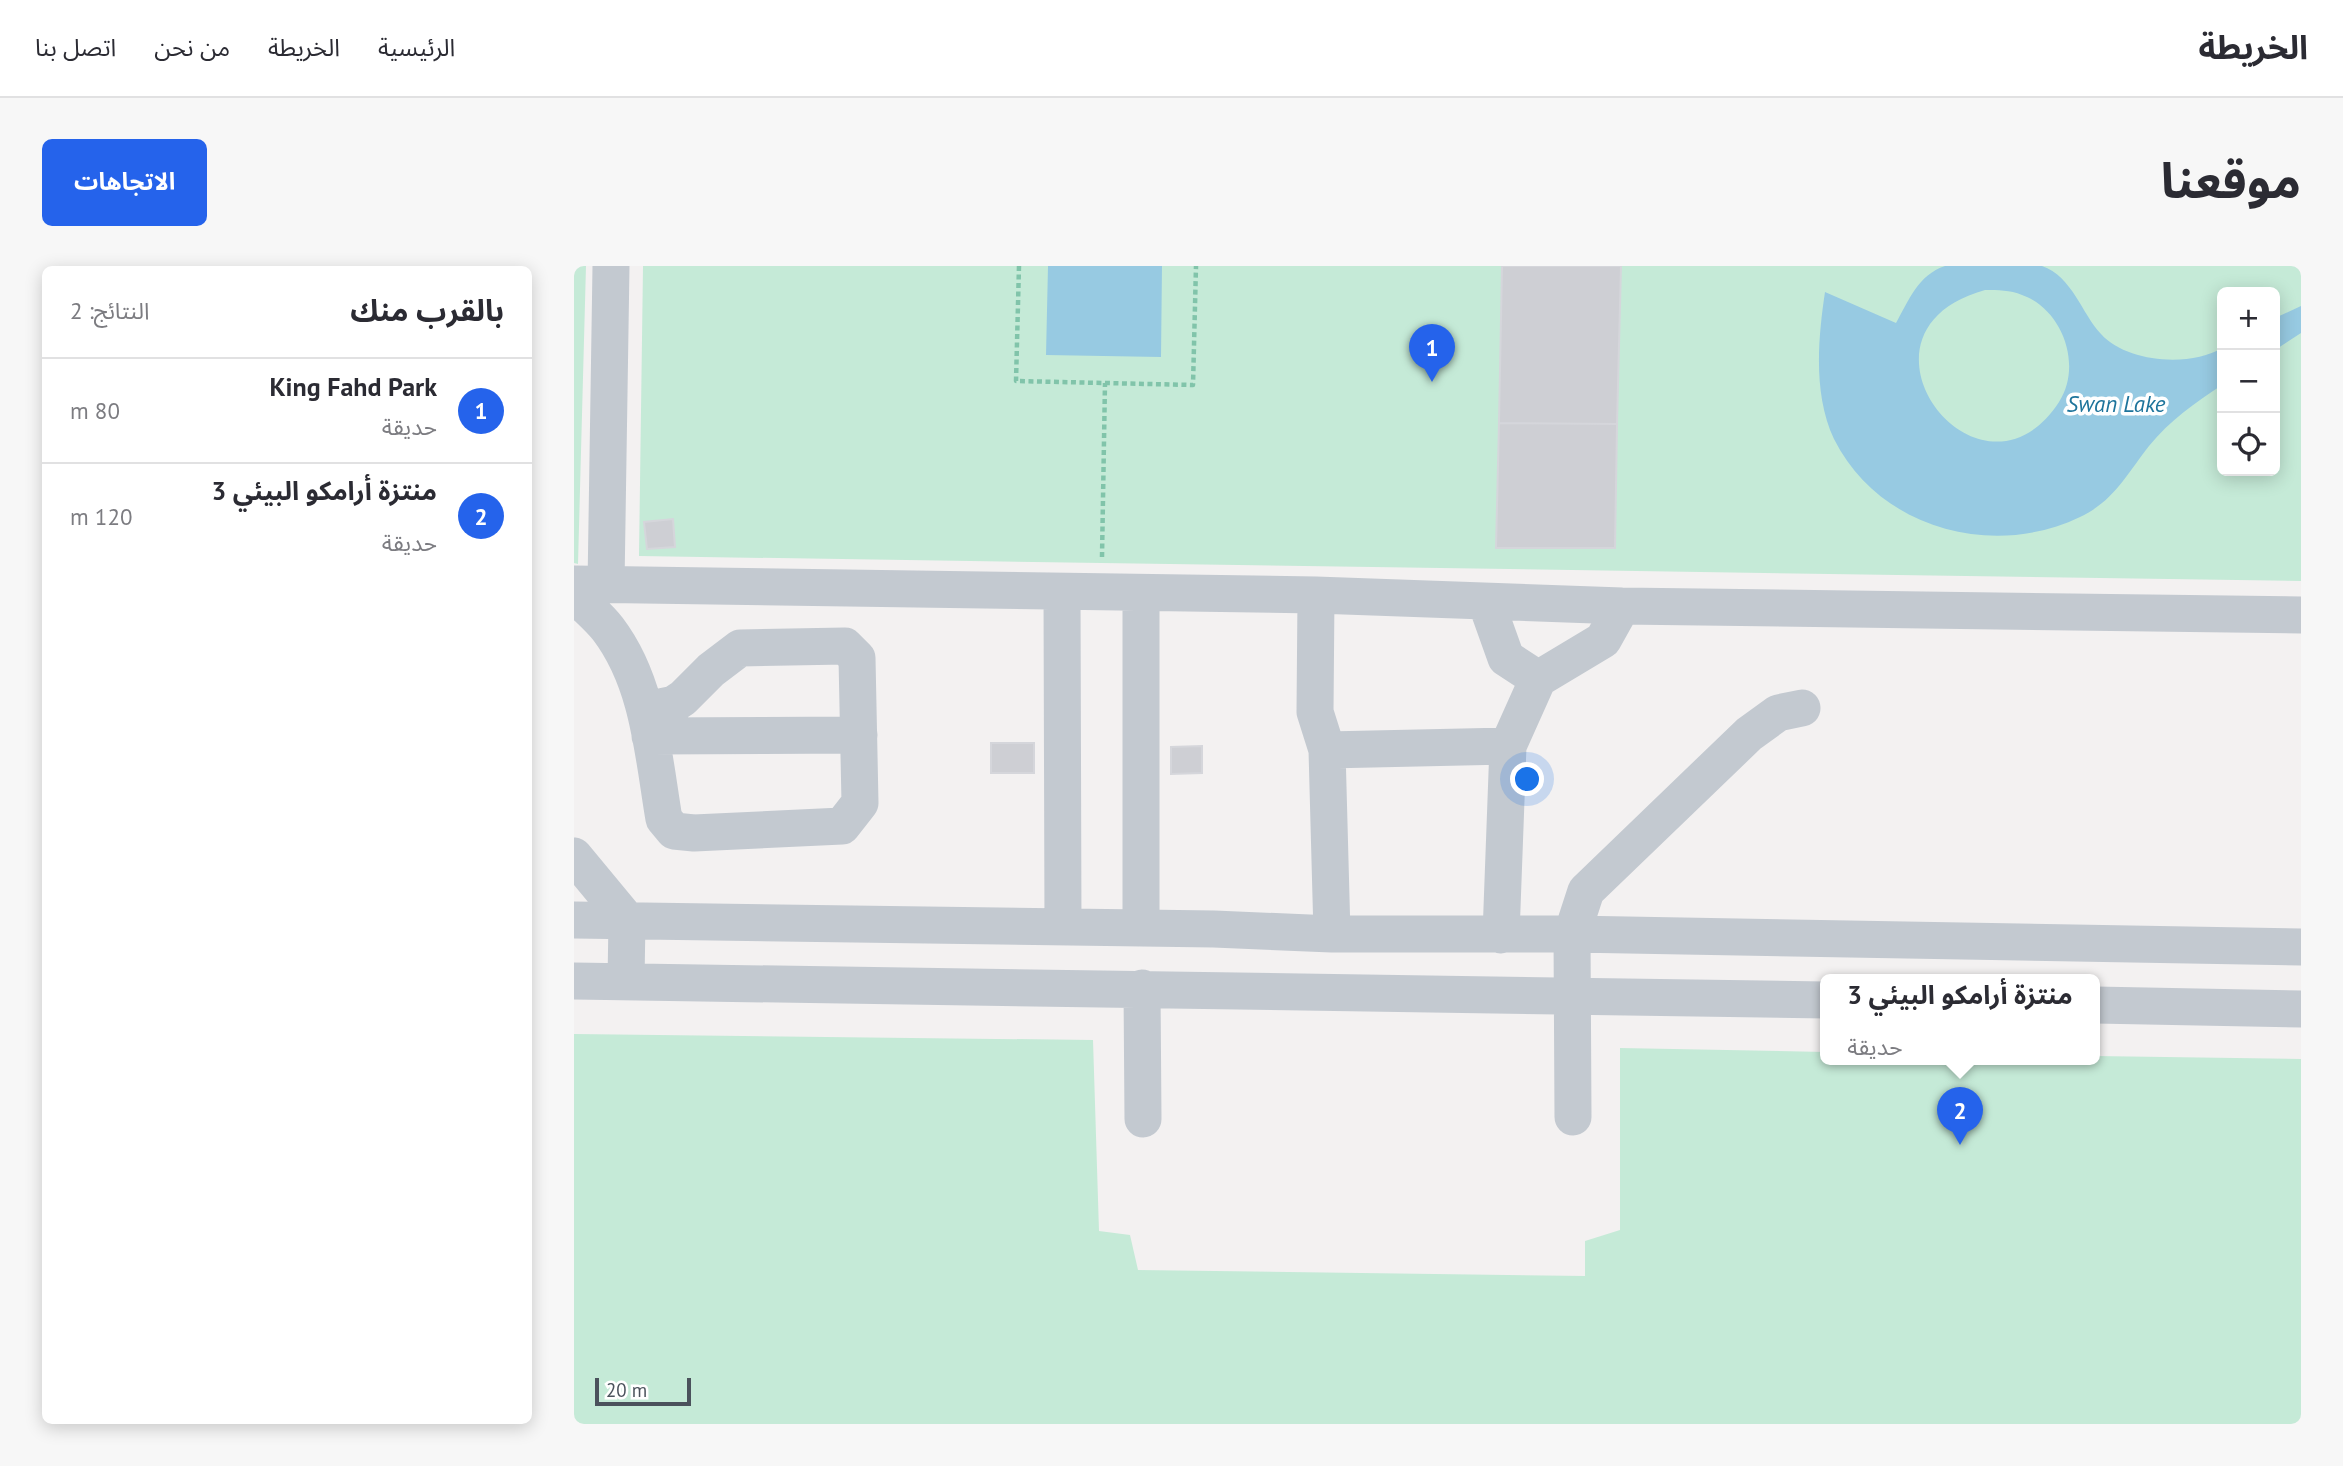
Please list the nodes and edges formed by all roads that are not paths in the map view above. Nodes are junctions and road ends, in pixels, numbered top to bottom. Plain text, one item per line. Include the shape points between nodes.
1 (611, 266) edge
2 (585, 588) edge
3 (1062, 592) junction
4 (1141, 594) junction
5 (1316, 595) junction
6 (1486, 602) junction
7 (1622, 606) junction
8 (2301, 615) edge
9 (1538, 679) junction
10 (1802, 708) dead end
11 (647, 723) junction
12 (859, 735) junction
13 (1508, 746) junction
14 (1327, 750) junction
15 (574, 856) edge
16 (574, 920) edge
17 (627, 920) junction
18 (925, 926) junction
19 (1063, 927) junction
20 (1141, 928) junction
21 (1214, 929) junction
22 (1332, 934) junction
23 (1572, 934) junction
24 (1502, 935) junction
25 (2301, 947) edge
26 (574, 981) edge
27 (626, 981) junction
28 (926, 985) junction
29 (1142, 988) junction
30 (1213, 989) junction
31 (1571, 996) junction
32 (1820, 1000) edge
33 (2100, 1005) edge
34 (2301, 1009) edge
35 (1573, 1117) dead end
36 (1143, 1119) dead end

1 - 2 street
2 - 3 street
2 - 11 street via 627,657
3 - 4 street
3 - 19 street
4 - 5 street
4 - 20 street
5 - 6 street
5 - 14 street via 1315,712
6 - 7 street
6 - 9 street via 1506,658
7 - 8 street
7 - 9 street via 1603,640
9 - 13 street
10 - 23 street via 1778,713 1749,734 1586,891
11 - 12 street
11 - 12 street via 740,648 845,646 857,658
11 - 12 street via 664,819 674,831 694,834 842,826 860,803
13 - 14 street
13 - 24 street
14 - 22 street
15 - 17 street
16 - 17 street
17 - 18 street
17 - 27 street
18 - 19 street
18 - 28 street
19 - 20 street
20 - 21 street
21 - 22 street
21 - 30 street
22 - 24 street
23 - 24 street
23 - 25 street
23 - 31 street
26 - 27 street
27 - 28 street
28 - 29 street
29 - 30 street
29 - 36 street
30 - 31 street
31 - 32 street
31 - 35 street
33 - 34 street

